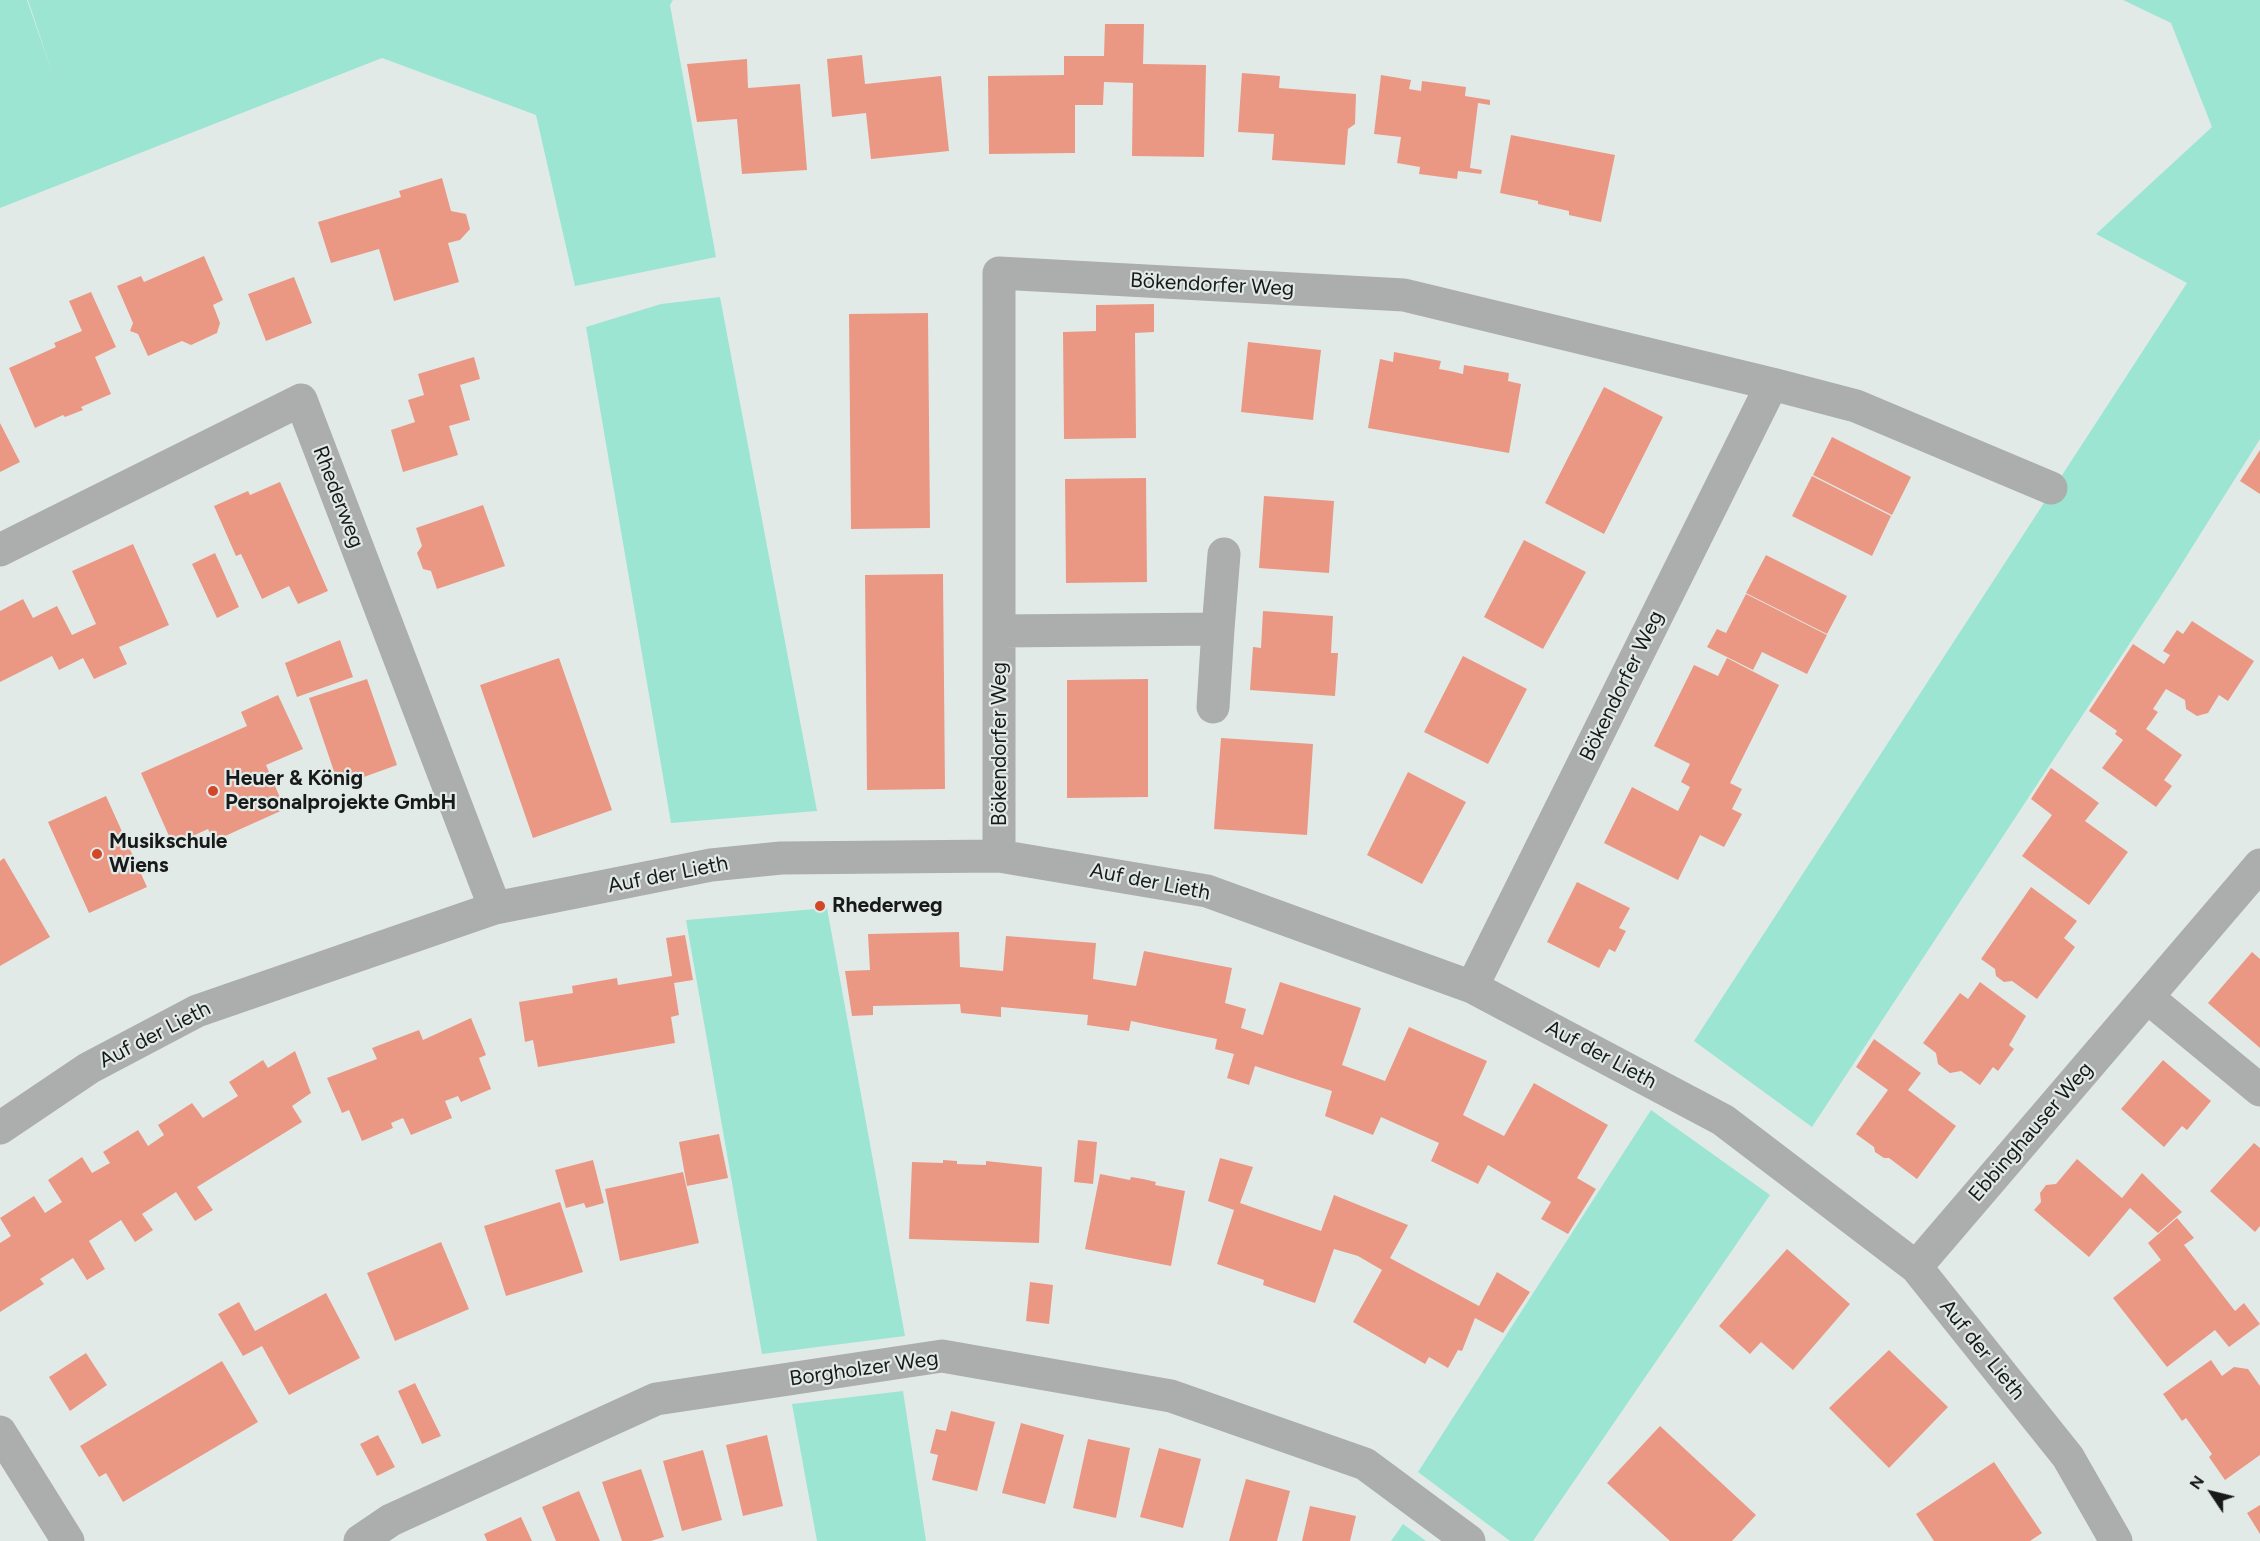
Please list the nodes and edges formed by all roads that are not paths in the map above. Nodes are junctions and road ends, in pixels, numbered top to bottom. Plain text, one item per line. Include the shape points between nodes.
1 (1772, 384) junction
2 (2051, 488) dead end
3 (0, 550) edge
4 (1224, 554) dead end
5 (1218, 629) junction
6 (1000, 631) junction
7 (1213, 707) dead end
8 (999, 856) junction
9 (2260, 865) edge
10 (495, 908) junction
11 (1472, 987) junction
12 (2147, 997) junction
13 (2260, 1090) edge
14 (0, 1128) edge
15 (1916, 1267) junction
16 (0, 1431) edge
17 (68, 1541) edge
18 (360, 1541) edge
19 (1469, 1541) edge
20 (2116, 1541) edge

1 - 2 street, Bökendorfer Weg via 1856,406
1 - 6 street, Bökendorfer Weg via 1404,295 999,273
1 - 11 street, Bökendorfer Weg
3 - 10 street, Rhederweg via 301,400
4 - 5 street
5 - 6 street, Bökendorfer Weg
5 - 7 street
6 - 8 street, Bökendorfer Weg
8 - 10 street, Auf der Lieth via 745,861
8 - 11 street, Auf der Lieth via 1207,891
9 - 12 street, Ebbinghauser Weg
10 - 14 street, Auf der Lieth via 196,1011 89,1068
11 - 15 street, Auf der Lieth via 1723,1120
12 - 13 street
12 - 15 street, Ebbinghauser Weg
15 - 20 street, Auf der Lieth via 2068,1457
16 - 17 street
18 - 19 street, Borgholzer Weg via 391,1520 656,1399 942,1356 1171,1396 1365,1464

